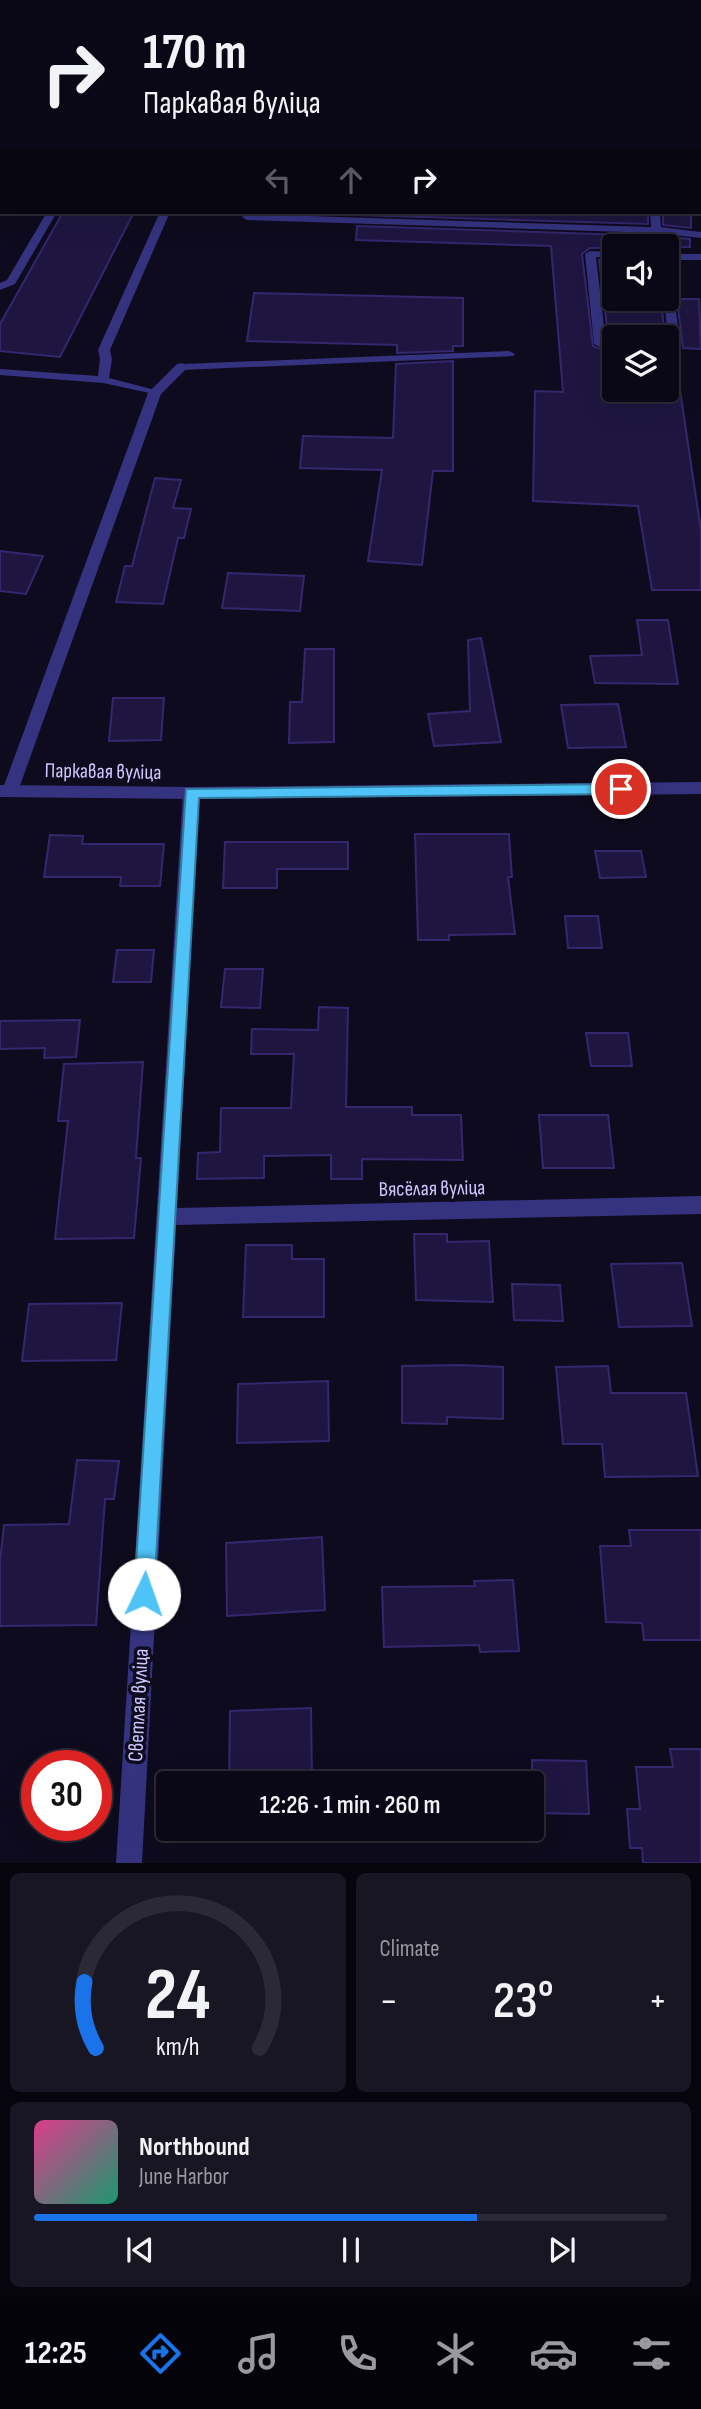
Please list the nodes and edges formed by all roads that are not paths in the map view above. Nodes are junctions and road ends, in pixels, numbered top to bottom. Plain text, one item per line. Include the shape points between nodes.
1 (51, 214) edge
2 (164, 214) edge
3 (655, 214) edge
4 (247, 217) dead end
5 (656, 230) junction
6 (701, 235) edge
7 (602, 254) edge
8 (679, 257) edge
9 (701, 257) edge
10 (0, 286) edge
11 (600, 344) dead end
12 (509, 354) dead end
13 (182, 367) joint
14 (0, 372) edge
15 (103, 380) junction
16 (155, 393) junction
17 (701, 788) edge
18 (5, 791) edge
19 (191, 793) junction
20 (701, 1205) edge
21 (165, 1217) junction
22 (129, 1863) edge

1 - 10 lane via 11,282
2 - 15 lane via 104,350
3 - 5 lane
4 - 5 lane
5 - 6 lane
7 - 11 lane via 590,254
8 - 9 lane
12 - 13 lane
13 - 16 street, Паркавая вуліца
14 - 15 lane
15 - 16 lane
16 - 18 street, Паркавая вуліца
17 - 19 street, Паркавая вуліца
18 - 19 street, Паркавая вуліца
19 - 21 street, Светлая вуліца
20 - 21 street, Вясёлая вуліца
21 - 22 street, Светлая вуліца

